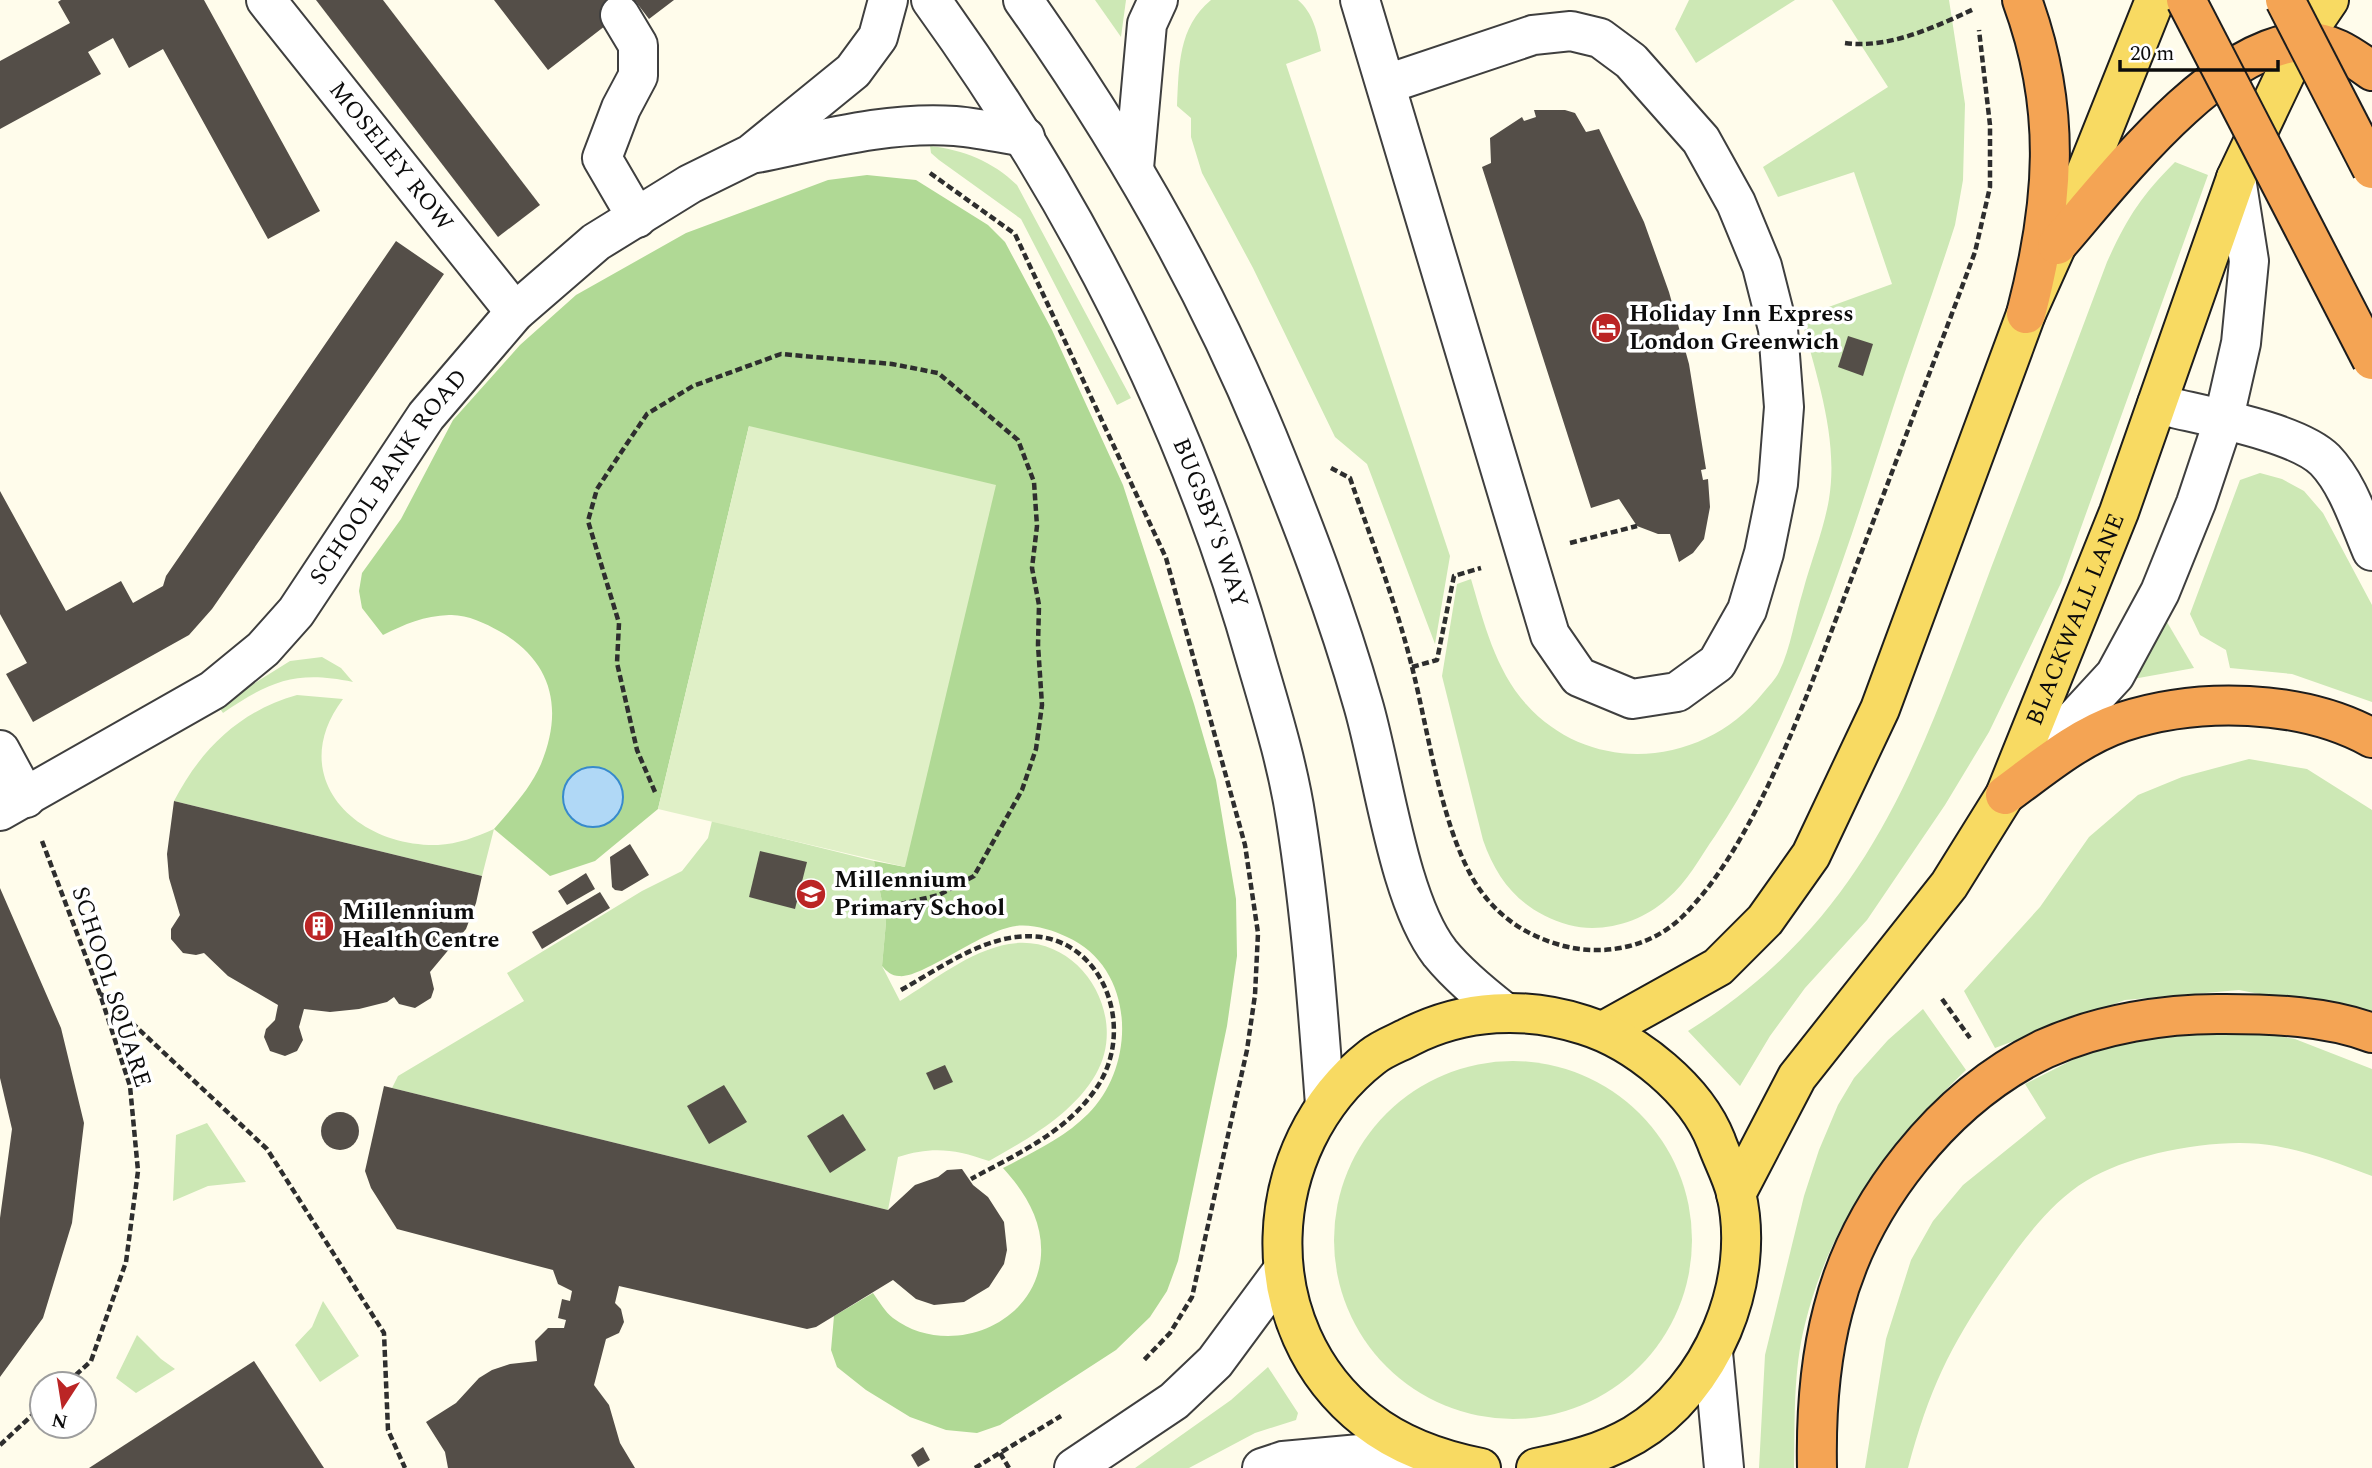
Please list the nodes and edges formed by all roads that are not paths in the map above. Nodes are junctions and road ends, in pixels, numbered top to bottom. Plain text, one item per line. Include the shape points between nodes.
1 (266, 0) edge
2 (888, 0) edge
3 (931, 0) edge
4 (1023, 0) edge
5 (1157, 0) edge
6 (1360, 0) edge
7 (2022, 0) edge
8 (2155, 0) edge
9 (2186, 0) edge
10 (2285, 0) edge
11 (2298, 0) edge
12 (2329, 0) edge
13 (620, 15) dead end
14 (2301, 41) junction
15 (2372, 71) edge
16 (1387, 84) junction
17 (1026, 137) junction
18 (751, 154) junction
19 (1134, 168) junction
20 (2372, 169) edge
21 (2236, 178) junction
22 (637, 218) junction
23 (2057, 245) junction
24 (515, 312) junction
25 (2026, 314) junction
26 (2372, 360) edge
27 (2157, 404) junction
28 (2223, 422) junction
29 (2372, 551) edge
30 (2372, 738) edge
31 (0, 750) edge
32 (2005, 795) junction
33 (13, 805) edge
34 (1503, 1011) junction
35 (1603, 1031) junction
36 (2372, 1033) edge
37 (1325, 1105) junction
38 (1736, 1194) junction
39 (1283, 1270) junction
40 (1713, 1352) junction
41 (1416, 1449) junction
42 (1074, 1468) edge
43 (1262, 1468) edge
44 (1481, 1468) edge
45 (1536, 1468) edge
46 (1724, 1468) edge
47 (1817, 1468) edge

1 - 24 street, MOSELEY ROW
2 - 18 street, SCHOOL BANK ROAD via 878,37 853,71
3 - 17 street, BUGSBY'S WAY
4 - 19 street
5 - 19 street via 1147,24
6 - 16 street
7 - 25 highway via 2042,70 2050,129 2050,184 2042,250
8 - 23 main road
9 - 26 highway, bridge
10 - 20 highway, bridge
11 - 14 main road
12 - 14 main road, BLACKWALL LANE
13 - 22 street via 638,45 638,76 602,158
14 - 15 highway via 2339,47
14 - 21 main road, BLACKWALL LANE
14 - 23 highway via 2238,66 2179,110
16 - 16 street via 1550,635 1579,677 1632,699 1677,692 1717,663 1747,610 1778,484 1784,407 1778,329 1762,266 1736,203 1701,140 1632,61 1600,38 1571,31 1533,35
17 - 18 street, SCHOOL BANK ROAD via 955,126 911,127 861,131
17 - 37 street, BUGSBY'S WAY via 1143,355 1205,500 1244,616 1296,817
18 - 22 street, SCHOOL BANK ROAD via 690,184
19 - 34 street via 1199,285 1326,583 1363,704 1415,906 1439,951
21 - 27 main road, BLACKWALL LANE
21 - 28 street via 2249,261 2241,343
22 - 24 street, SCHOOL BANK ROAD via 597,242
23 - 25 main road
24 - 33 street, SCHOOL BANK ROAD via 426,415 296,612 262,649 213,690
25 - 35 main road via 1880,709 1811,855 1765,919 1718,967
27 - 28 street
27 - 32 main road, BLACKWALL LANE via 2115,525
28 - 29 street via 2300,443 2325,460 2345,490
28 - 32 street via 2160,592 2115,676
30 - 32 highway via 2306,714 2250,707 2171,711 2122,722 2073,746
31 - 33 street
32 - 38 main road, BLACKWALL LANE via 1949,886 1797,1077
34 - 35 main road via 1554,1015
34 - 37 main road via 1435,1024 1373,1056
35 - 38 main road via 1664,1070 1710,1126
36 - 47 highway via 2305,1018 2246,1014 2189,1013 2139,1021 2044,1049 1963,1102 1895,1178 1845,1272 1822,1374
37 - 39 main road via 1296,1156 1282,1212
38 - 40 main road via 1741,1248 1733,1302
39 - 41 main road via 1297,1327 1325,1378 1366,1419
39 - 42 street via 1214,1362 1174,1401
40 - 45 main road via 1679,1398 1636,1434 1585,1458
40 - 46 street
41 - 43 street via 1283,1461
41 - 44 main road

